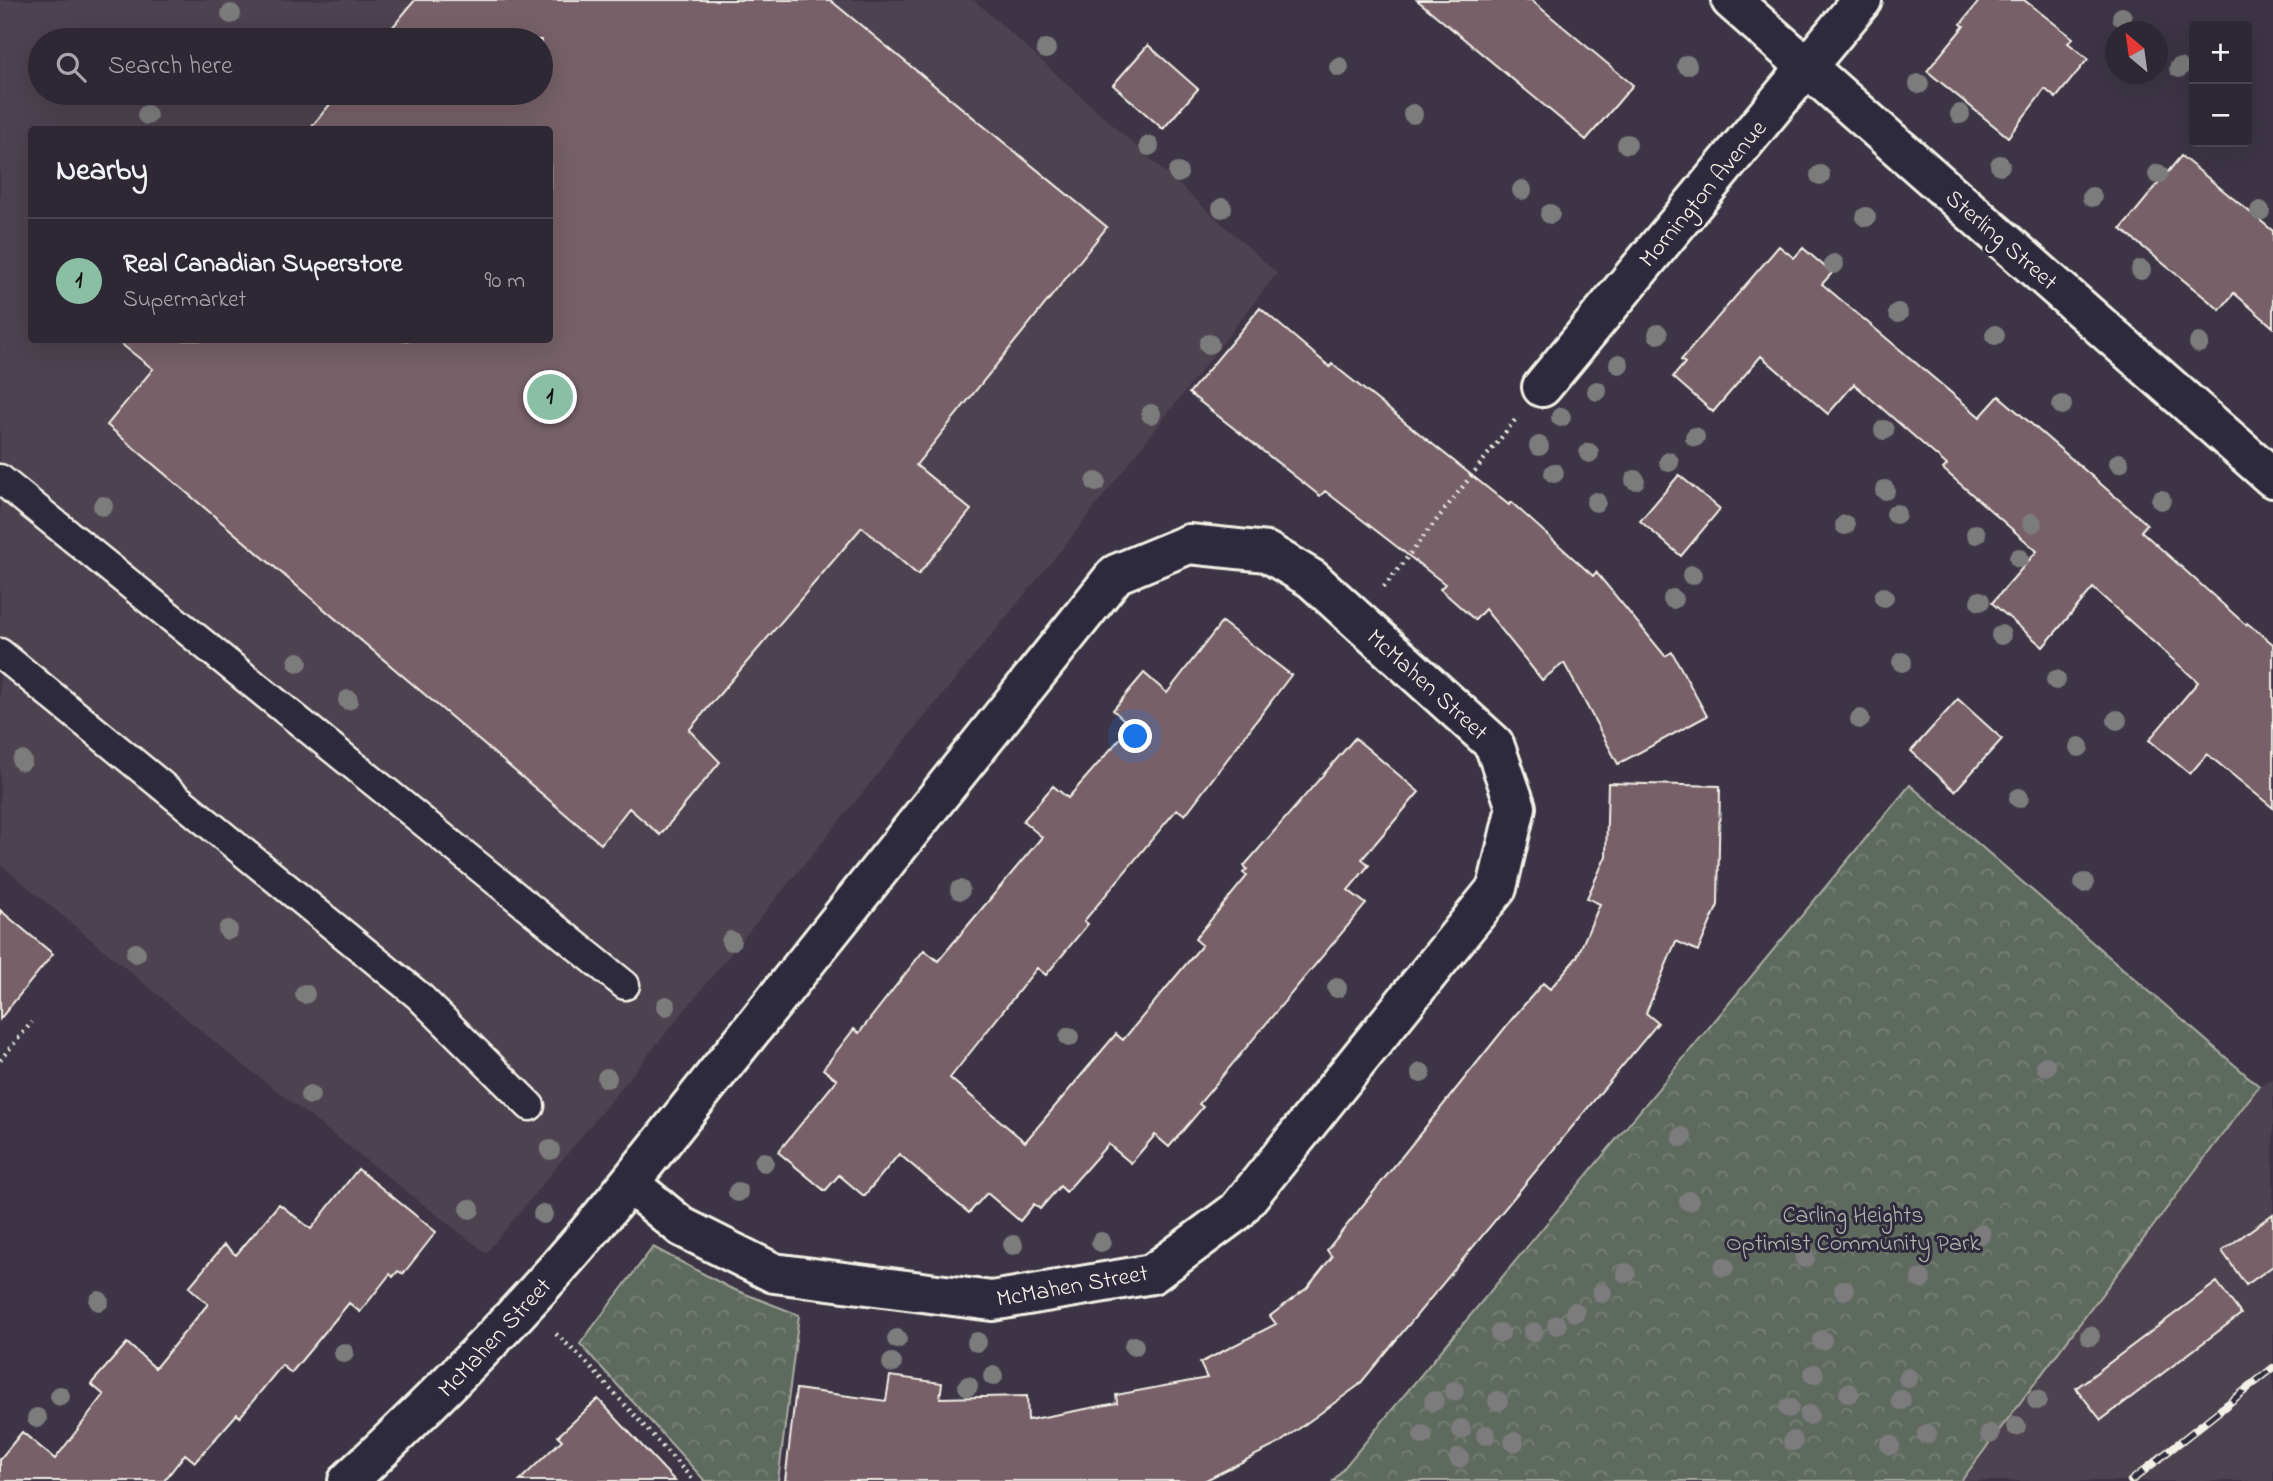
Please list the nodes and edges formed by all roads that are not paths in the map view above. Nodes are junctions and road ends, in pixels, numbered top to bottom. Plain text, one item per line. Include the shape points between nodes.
1 (1731, 0) edge
2 (1862, 0) edge
3 (1807, 66) junction
4 (1542, 387) road end
5 (2273, 478) edge
6 (0, 479) edge
7 (0, 653) edge
8 (625, 985) dead end
9 (530, 1106) dead end
10 (629, 1183) junction
11 (348, 1481) edge

1 - 3 street, Sterling Street
2 - 3 street, Mornington Avenue
3 - 4 street, Mornington Avenue
3 - 5 street, Sterling Street
6 - 8 lane
7 - 9 lane via 419,996
10 - 10 street, McMahen Street via 1116,574 1189,544 1267,552 1311,579 1494,744 1516,807 1497,888 1237,1211 1152,1274 992,1301 774,1273 682,1227
10 - 11 street, McMahen Street via 584,1239 446,1389

